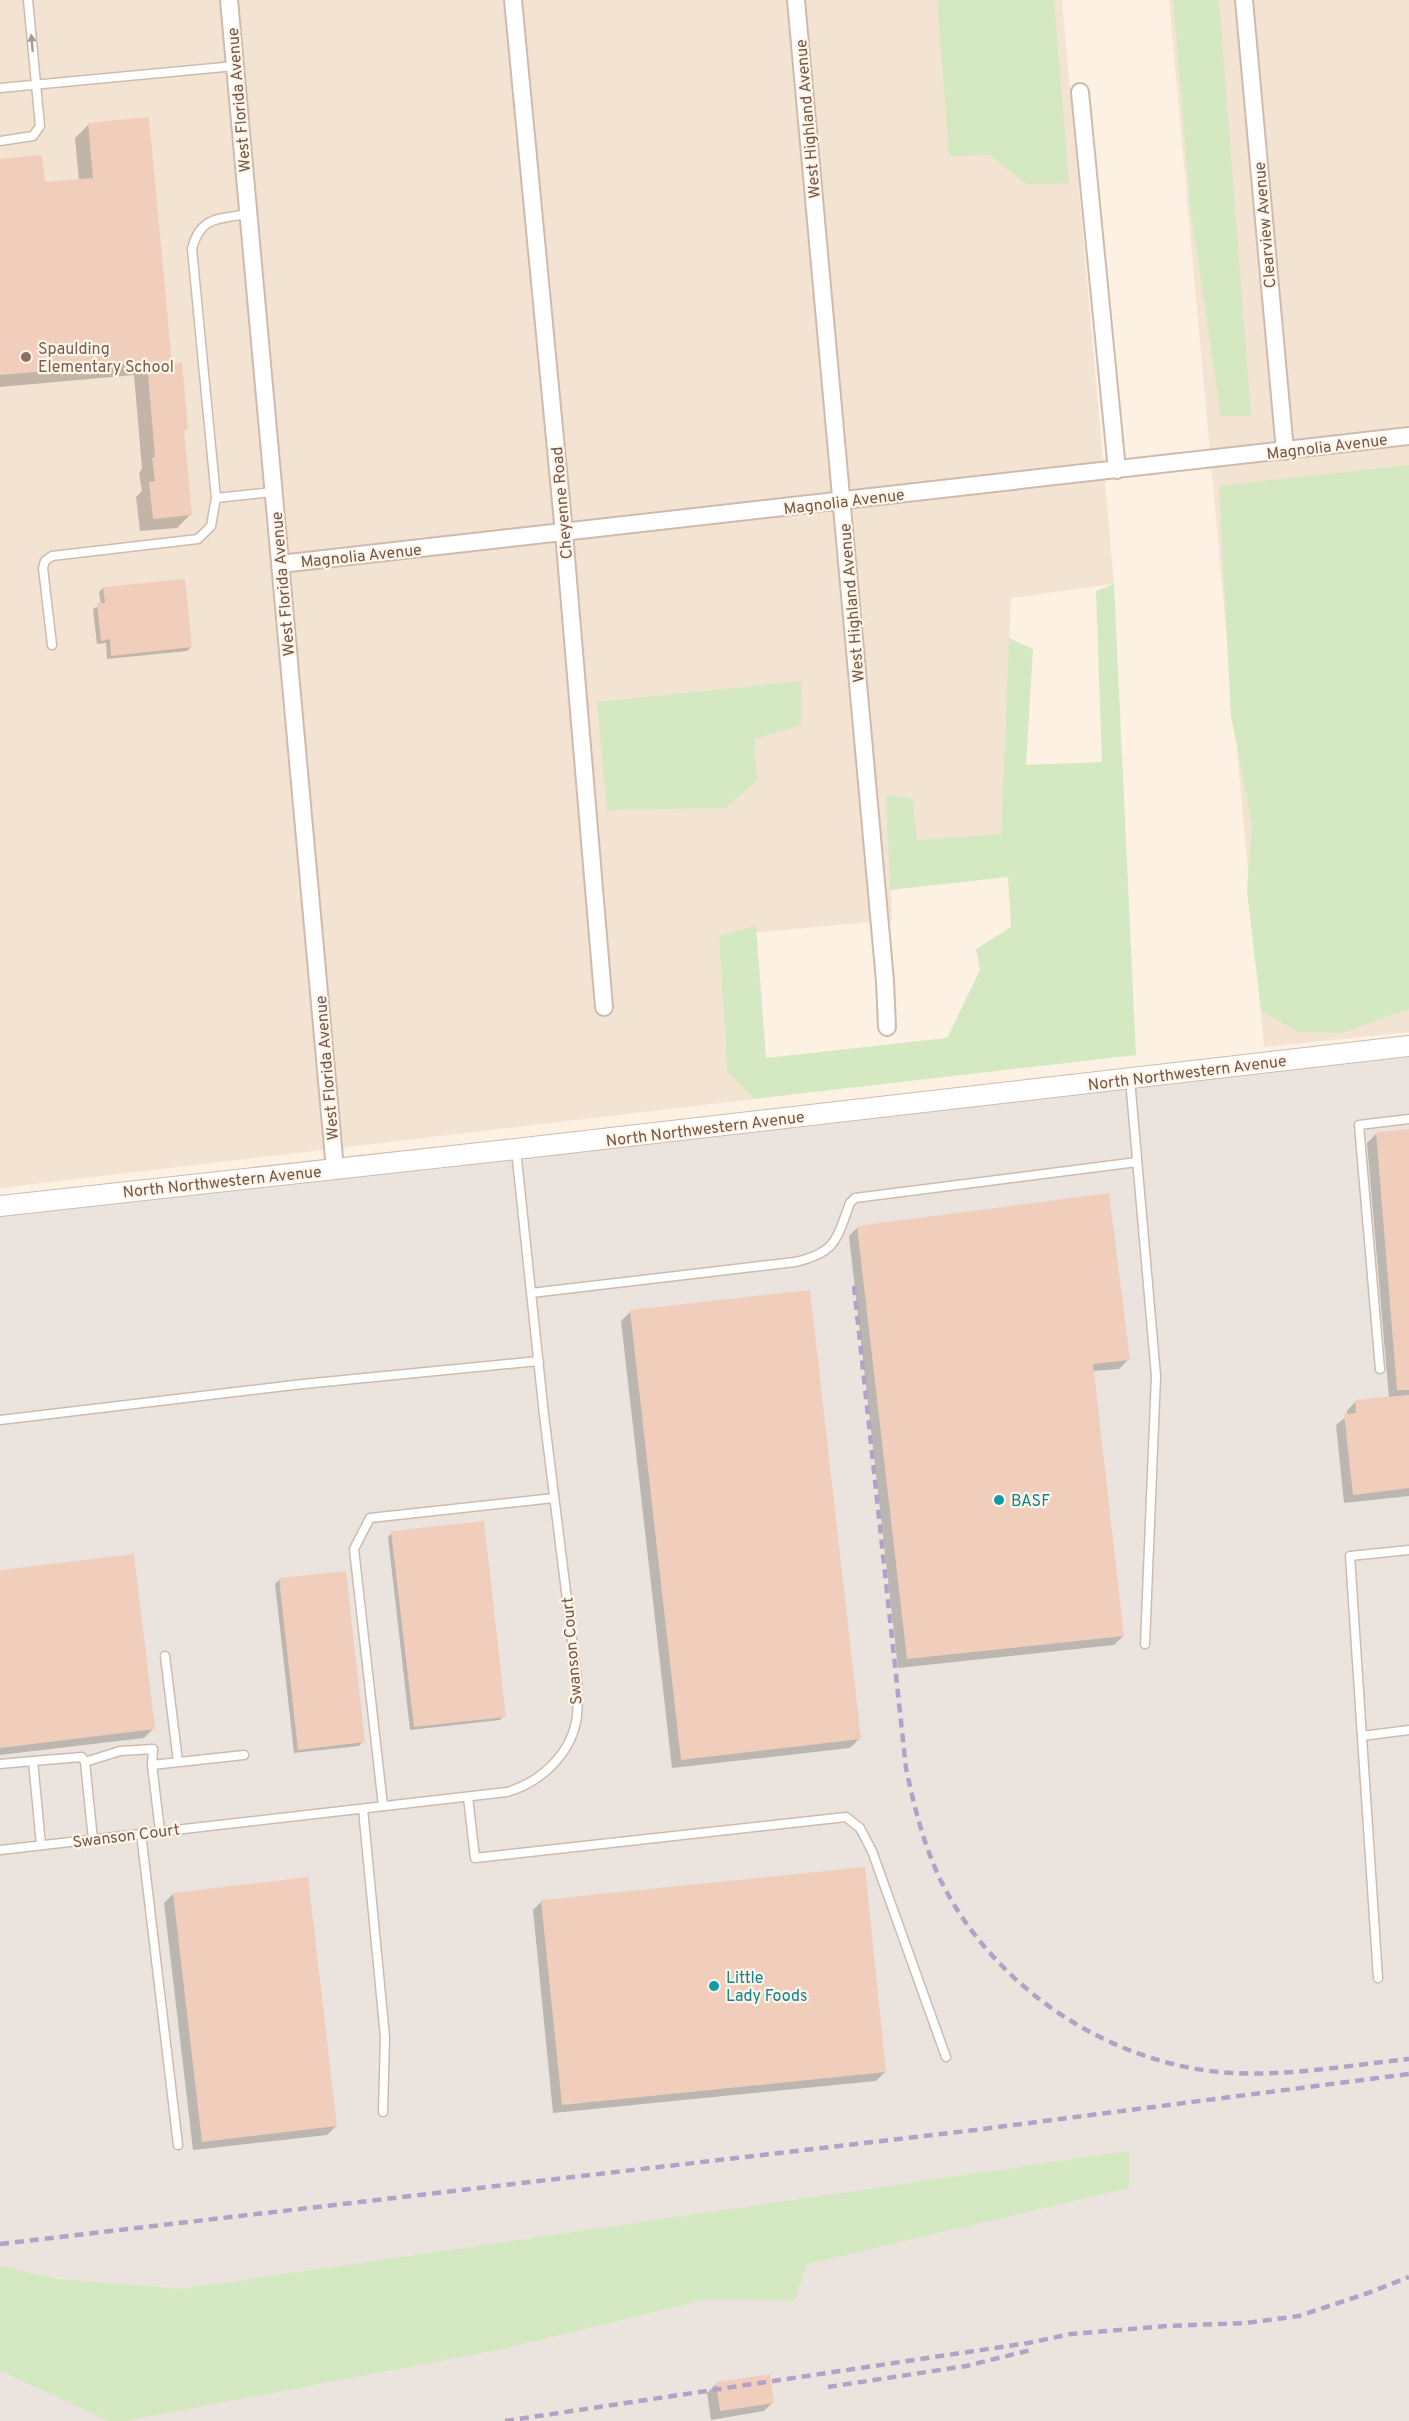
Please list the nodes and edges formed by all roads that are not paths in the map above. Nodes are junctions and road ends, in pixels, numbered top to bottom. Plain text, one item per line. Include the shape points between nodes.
1 (28, 0) edge
2 (229, 0) edge
3 (513, 0) edge
4 (796, 0) edge
5 (1244, 0) edge
6 (235, 66) junction
7 (36, 86) junction
8 (0, 88) edge
9 (1080, 92) dead end
10 (0, 141) edge
11 (248, 214) junction
12 (1409, 436) edge
13 (1285, 451) junction
14 (1117, 470) junction
15 (273, 492) junction
16 (216, 498) junction
17 (842, 501) junction
18 (564, 533) junction
19 (280, 564) junction
20 (52, 645) dead end
21 (604, 1007) dead end
22 (887, 1027) dead end
23 (1409, 1046) edge
24 (1130, 1078) junction
25 (1409, 1119) edge
26 (516, 1149) junction
27 (1137, 1162) junction
28 (335, 1168) junction
29 (0, 1206) edge
30 (531, 1293) junction
31 (539, 1361) junction
32 (1380, 1368) dead end
33 (0, 1420) edge
34 (554, 1498) junction
35 (1409, 1550) edge
36 (1145, 1644) dead end
37 (165, 1656) dead end
38 (1409, 1720) edge
39 (1407, 1730) edge
40 (1362, 1736) junction
41 (244, 1755) dead end
42 (33, 1761) junction
43 (85, 1762) junction
44 (178, 1762) junction
45 (0, 1764) edge
46 (152, 1765) junction
47 (468, 1797) junction
48 (384, 1806) junction
49 (363, 1809) junction
50 (160, 1831) junction
51 (141, 1833) junction
52 (93, 1840) junction
53 (41, 1845) junction
54 (0, 1850) edge
55 (1378, 1978) dead end
56 (946, 2057) dead end
57 (383, 2112) dead end
58 (178, 2145) dead end

7 -> 1 lane
2 - 6 street, West Florida Avenue
3 - 18 street, Cheyenne Road
4 - 17 street, West Highland Avenue
5 - 13 street, Clearview Avenue
6 - 7 lane
6 - 11 street, West Florida Avenue
7 - 8 lane
7 - 10 lane via 40,126 33,136
9 - 14 street
11 - 15 street, West Florida Avenue
11 - 16 lane via 210,220 196,233 192,249
12 - 13 street, Magnolia Avenue
13 - 14 street, Magnolia Avenue
14 - 17 street, Magnolia Avenue
15 - 16 lane
15 - 19 street, West Florida Avenue
16 - 20 lane via 211,526 198,539 51,556 45,561
17 - 18 street, Magnolia Avenue
17 - 22 street, West Highland Avenue
18 - 19 street, Magnolia Avenue
18 - 21 street, Cheyenne Road
19 - 28 street, West Florida Avenue
23 - 24 street, North Northwestern Avenue
24 - 26 street, North Northwestern Avenue
24 - 27 lane
25 - 32 lane via 1359,1125
26 - 28 street, North Northwestern Avenue
26 - 30 lane, Swanson Court
27 - 30 lane via 855,1198 849,1203 833,1245 817,1257
27 - 36 lane via 1156,1376
28 - 29 street, North Northwestern Avenue
30 - 31 lane, Swanson Court
31 - 33 lane
31 - 34 lane, Swanson Court
34 - 47 lane, Swanson Court via 577,1680 576,1724 568,1744 540,1777 507,1792
34 - 48 lane via 370,1518 354,1549
35 - 40 lane via 1350,1556
37 - 44 lane
38 - 39 lane
39 - 40 lane
40 - 55 lane
41 - 44 lane
42 - 43 lane via 82,1757
42 - 45 lane
42 - 53 lane
43 - 46 lane via 120,1751 153,1749
43 - 52 lane
44 - 46 lane
46 - 50 lane
47 - 48 lane, Swanson Court
47 - 56 lane via 475,1858 846,1817 860,1828 872,1851
48 - 49 lane, Swanson Court
49 - 50 lane, Swanson Court
49 - 57 lane via 385,2037
50 - 51 lane, Swanson Court
51 - 52 lane, Swanson Court
51 - 58 lane
52 - 53 lane, Swanson Court
53 - 54 lane, Swanson Court

